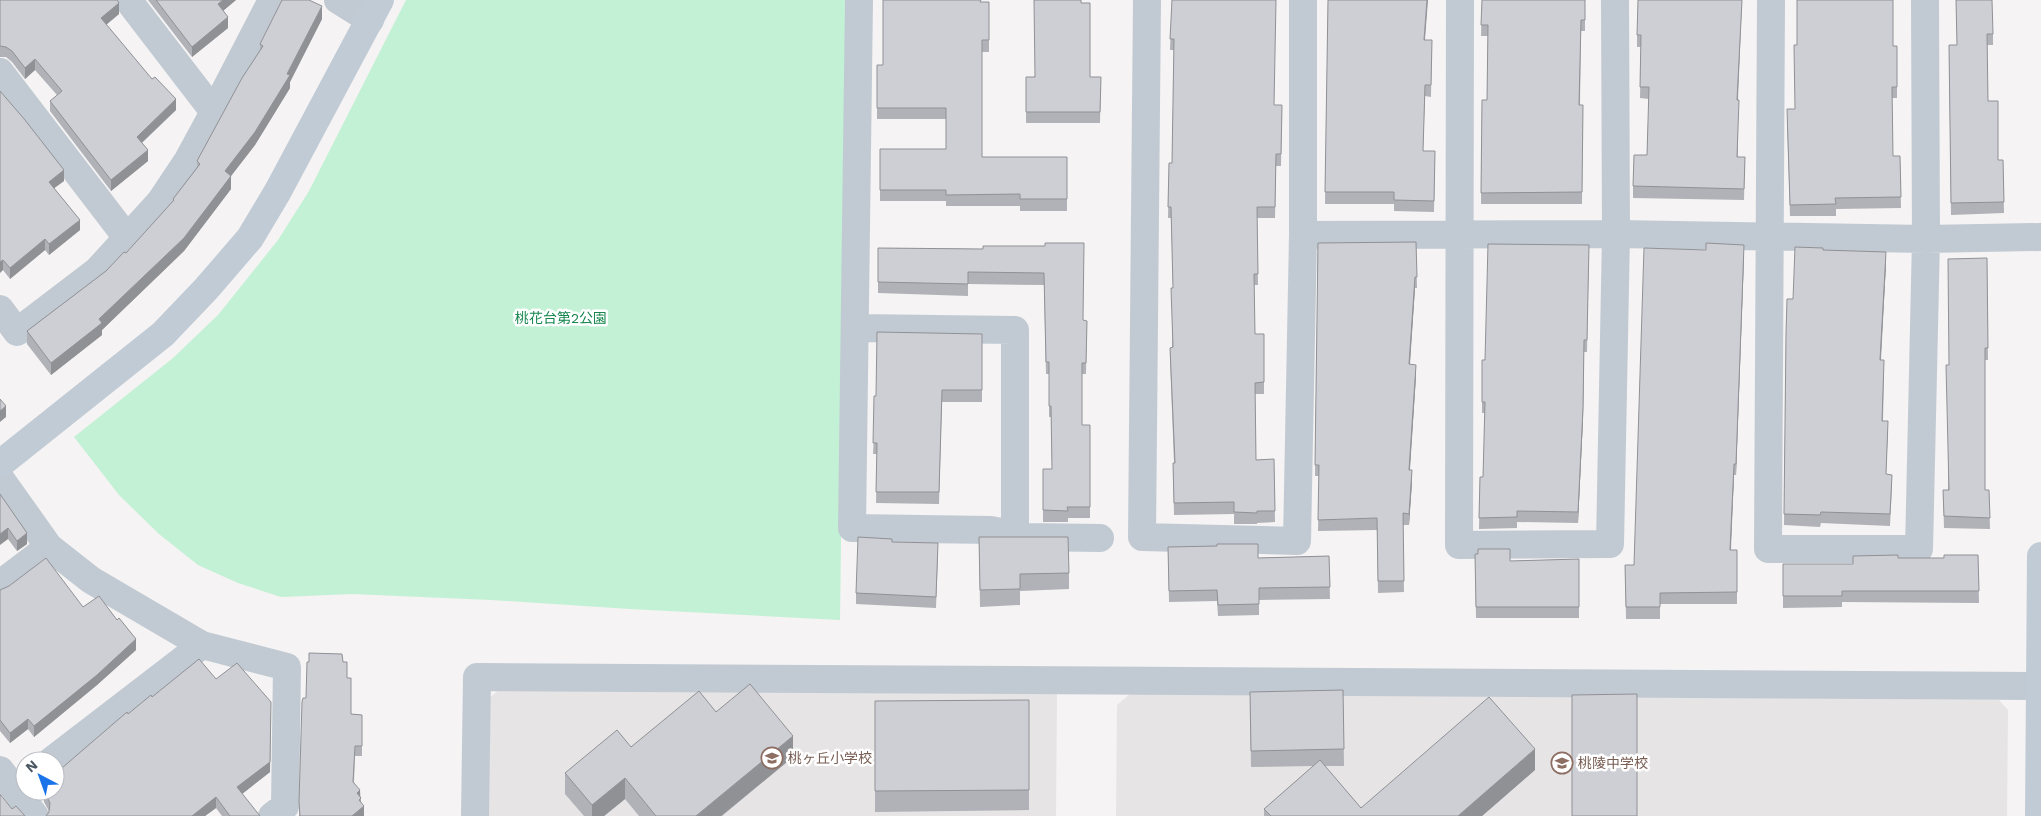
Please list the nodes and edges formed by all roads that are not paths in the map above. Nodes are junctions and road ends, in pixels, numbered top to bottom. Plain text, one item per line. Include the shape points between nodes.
1 (128, 0) edge
2 (272, 0) edge
3 (338, 0) edge
4 (859, 0) edge
5 (1147, 0) edge
6 (1303, 0) edge
7 (1460, 0) edge
8 (1614, 0) edge
9 (1771, 0) edge
10 (1925, 0) edge
11 (375, 10) edge
12 (0, 72) edge
13 (214, 112) junction
14 (1616, 234) junction
15 (1303, 235) junction
16 (1460, 236) junction
17 (1769, 236) junction
18 (2041, 237) edge
19 (128, 239) junction
20 (1926, 239) junction
21 (0, 310) edge
22 (856, 328) junction
23 (0, 464) edge
24 (0, 478) edge
25 (1014, 535) junction
26 (1100, 538) dead end
27 (49, 547) junction
28 (2041, 556) edge
29 (0, 584) edge
30 (202, 645) junction
31 (2040, 686) junction
32 (64, 751) edge
33 (13, 780) edge
34 (35, 816) edge
35 (272, 816) edge
36 (475, 816) edge
37 (2040, 816) edge

1 - 13 street
2 - 13 street
3 - 11 street
4 - 22 street
5 - 15 street via 1142,538 1296,541
6 - 15 street
7 - 16 street
8 - 14 street
9 - 17 street
10 - 20 street
11 - 23 street via 250,238 163,334
12 - 19 street
13 - 19 street via 160,202
14 - 16 street
14 - 16 street via 1610,544 1459,545
14 - 17 street
15 - 16 street
17 - 20 street
17 - 20 street via 1768,549 1920,549
18 - 20 street
19 - 21 street via 97,271 17,332
22 - 25 street via 852,528 991,530
22 - 25 street via 1015,330
24 - 27 street
25 - 26 street
27 - 29 street
27 - 30 street via 91,580
28 - 31 street
30 - 32 street
30 - 35 street via 286,667 285,806
31 - 36 street via 477,677
31 - 37 street
33 - 34 street

